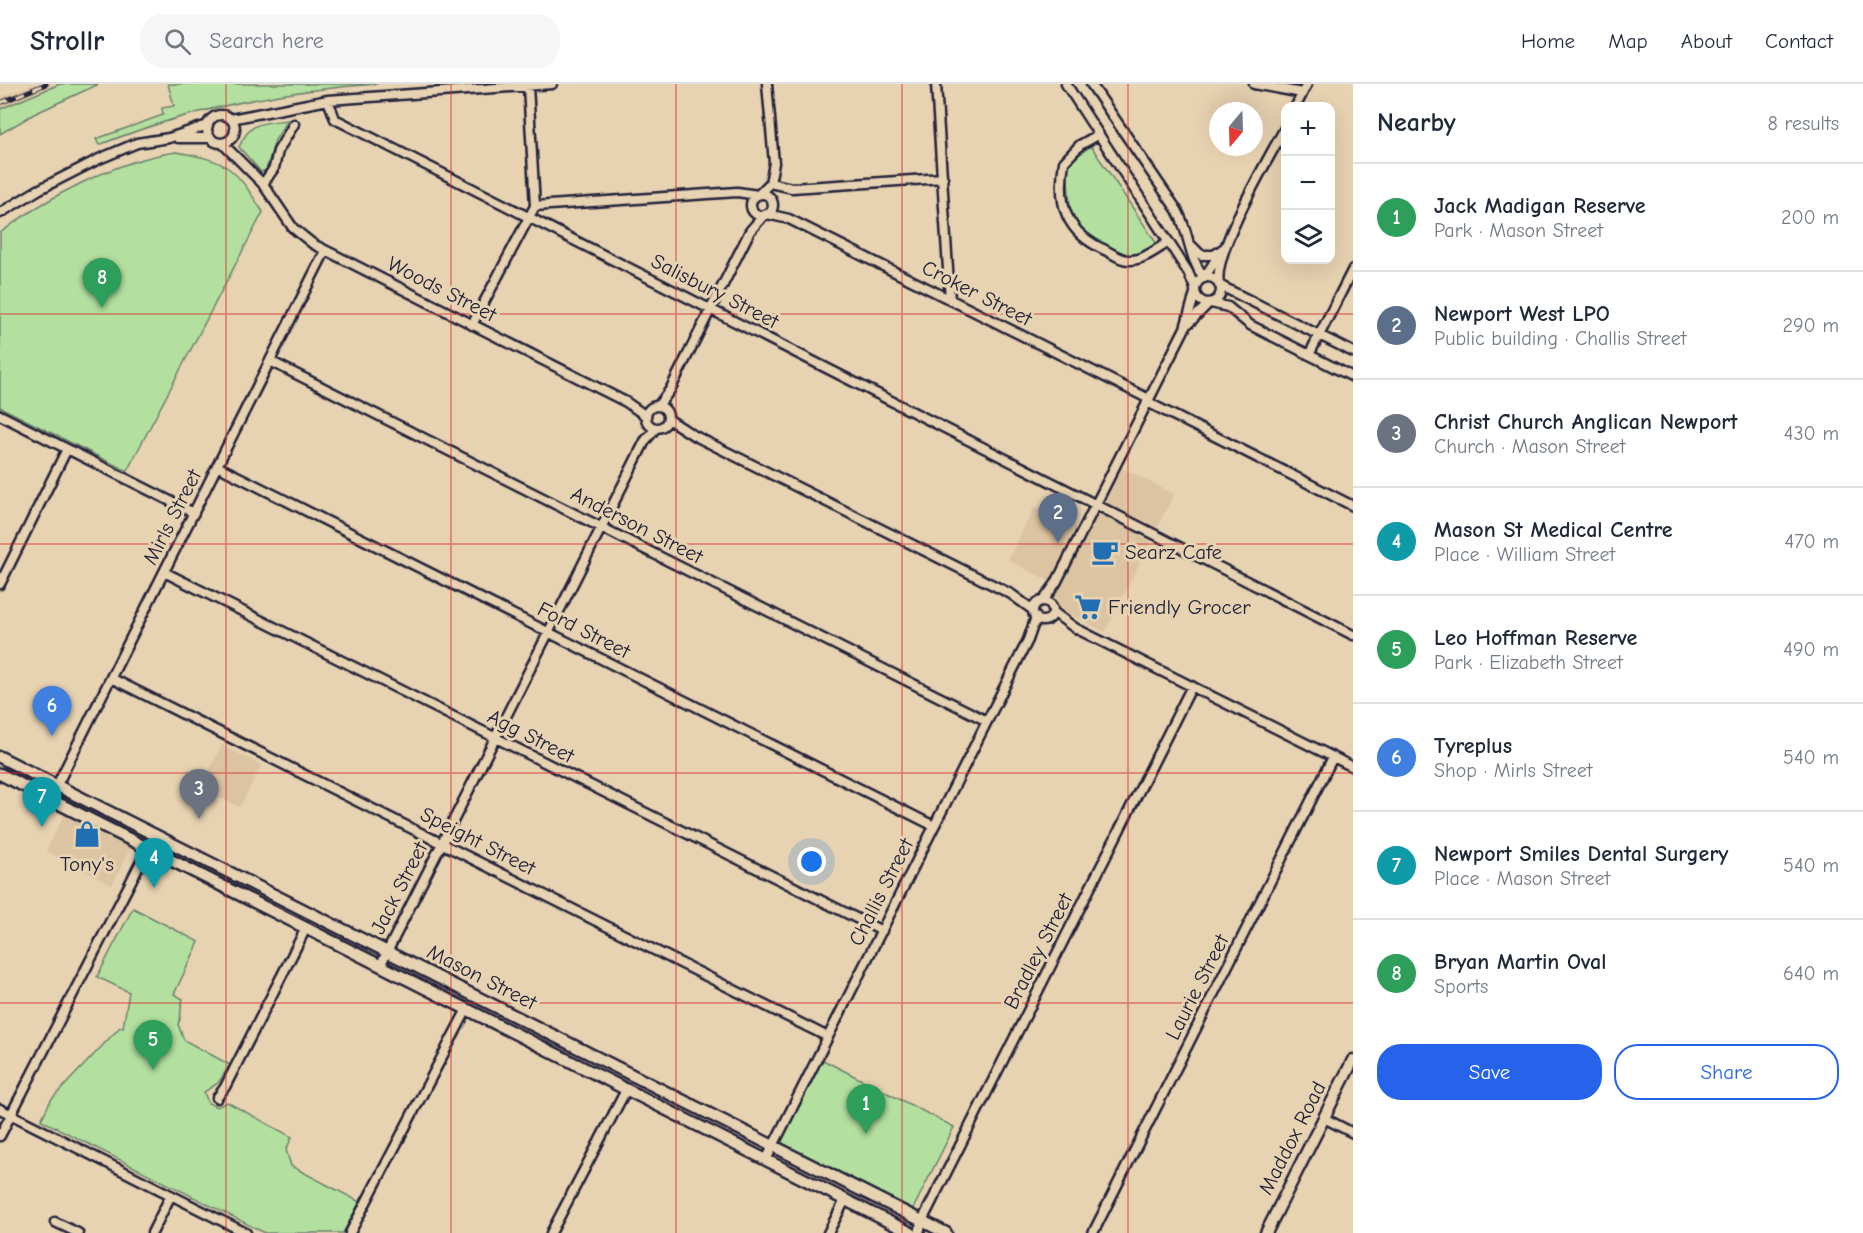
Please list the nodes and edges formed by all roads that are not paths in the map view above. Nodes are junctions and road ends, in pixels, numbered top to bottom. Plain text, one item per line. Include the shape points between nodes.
1 (552, 84) edge
2 (769, 84) edge
3 (936, 84) edge
4 (1066, 84) edge
5 (1091, 84) edge
6 (1254, 84) edge
7 (1307, 84) edge
8 (528, 86) junction
9 (1302, 93) junction
10 (328, 100) junction
11 (1298, 102) edge
12 (252, 116) junction
13 (231, 119) junction
14 (294, 124) dead end
15 (208, 125) junction
16 (234, 134) junction
17 (1098, 135) junction
18 (1281, 136) edge
19 (170, 138) junction
20 (211, 138) junction
21 (222, 143) junction
22 (240, 160) junction
23 (943, 178) junction
24 (263, 184) junction
25 (773, 185) junction
26 (730, 193) junction
27 (759, 194) junction
28 (773, 203) junction
29 (535, 206) junction
30 (752, 207) junction
31 (0, 213) edge
32 (765, 215) junction
33 (527, 218) junction
34 (789, 219) junction
35 (750, 231) junction
36 (1169, 242) junction
37 (1190, 243) junction
38 (1224, 248) junction
39 (325, 251) junction
40 (1353, 269) edge
41 (1204, 278) junction
42 (1219, 284) junction
43 (1195, 291) junction
44 (950, 300) junction
45 (1210, 303) junction
46 (710, 309) junction
47 (472, 324) junction
48 (1185, 328) junction
49 (1320, 335) junction
50 (1353, 352) edge
51 (1309, 355) junction
52 (270, 361) junction
53 (1353, 377) edge
54 (1148, 401) junction
55 (0, 415) edge
56 (657, 417) junction
57 (67, 449) junction
58 (218, 466) junction
59 (1096, 504) junction
60 (1353, 506) edge
61 (194, 513) junction
62 (602, 527) junction
63 (164, 572) junction
64 (0, 584) edge
65 (1043, 611) junction
66 (548, 633) junction
67 (1353, 635) edge
68 (111, 678) junction
69 (1192, 686) junction
70 (987, 721) junction
71 (495, 738) junction
72 (0, 757) edge
73 (1333, 757) junction
74 (1353, 767) edge
75 (0, 774) edge
76 (57, 785) junction
77 (50, 799) junction
78 (934, 826) junction
79 (442, 843) junction
80 (148, 848) junction
81 (306, 928) junction
82 (882, 932) junction
83 (388, 951) junction
84 (380, 966) junction
85 (466, 1009) junction
86 (828, 1037) junction
87 (1353, 1060) edge
88 (626, 1090) junction
89 (217, 1098) dead end
90 (0, 1109) edge
91 (11, 1115) junction
92 (1324, 1118) junction
93 (1353, 1133) edge
94 (0, 1136) edge
95 (773, 1146) junction
96 (766, 1160) junction
97 (171, 1195) junction
98 (845, 1200) junction
99 (922, 1221) junction
100 (56, 1222) dead end
101 (906, 1231) edge
102 (78, 1233) edge
103 (152, 1233) edge
104 (246, 1233) edge
105 (350, 1233) edge
106 (551, 1233) edge
107 (828, 1233) edge
108 (920, 1233) edge
109 (946, 1233) edge
110 (1093, 1233) edge
111 (1266, 1233) edge

1 - 8 street
2 - 25 street via 778,178
3 - 23 street
4 - 17 street
5 - 37 street via 1177,210
6 - 9 street
7 - 9 street
8 - 10 street
8 - 29 street
9 - 11 street
10 - 12 street
10 - 33 street, Salisbury Street via 335,119
12 - 13 street
12 - 16 street
13 - 15 street via 218,116
13 - 16 street
14 - 24 street
15 - 19 street
15 - 20 street
16 - 21 street
16 - 22 street, Woods Street
17 - 36 street
17 - 36 street via 1080,145 1064,162 1064,207 1069,222 1084,239 1126,260 1138,259
18 - 38 street
19 - 20 street
19 - 31 street via 137,143 99,159
20 - 21 street
21 - 22 street, Woods Street
22 - 24 street, Woods Street
23 - 25 street via 799,188
23 - 44 street
24 - 39 street, Woods Street via 293,228
25 - 27 street
25 - 28 street
26 - 27 street
26 - 29 street
26 - 30 street via 744,198
27 - 28 street
27 - 30 street
28 - 32 street
28 - 34 street, Croker Street
29 - 33 street
30 - 32 street via 757,214
30 - 35 street, Jack Street
32 - 34 street, Croker Street
32 - 35 street, Jack Street
33 - 46 street, Salisbury Street
33 - 47 street
34 - 44 street, Croker Street
35 - 46 street, Jack Street
36 - 43 street
37 - 38 street via 1202,255 1214,255
37 - 41 street via 1192,261
38 - 41 street
38 - 42 street
39 - 47 street, Woods Street
39 - 52 street, Mirls Street
40 - 49 street
41 - 42 street
41 - 43 street
42 - 45 street via 1219,297
42 - 49 street
43 - 45 street via 1200,301
43 - 48 street, Challis Street
44 - 54 street, Croker Street
45 - 48 street, Challis Street
45 - 51 street via 1228,307 1250,326
46 - 56 street, Jack Street
46 - 59 street, Salisbury Street
47 - 56 street, Woods Street
48 - 54 street, Challis Street
49 - 50 street
49 - 51 street
51 - 53 street
52 - 58 street, Mirls Street
52 - 62 street, Anderson Street
54 - 59 street, Challis Street
54 - 60 street, Croker Street
55 - 57 street
56 - 62 street, Jack Street
56 - 65 street, Woods Street
57 - 61 street
57 - 64 street
58 - 61 street, Mirls Street
58 - 66 street, Ford Street
59 - 65 street, Challis Street
59 - 67 street, Salisbury Street
61 - 63 street, Mirls Street
62 - 66 street, Jack Street
62 - 70 street, Anderson Street
63 - 68 street, Mirls Street
63 - 71 street, Agg Street
65 - 69 street, Woods Street
65 - 70 street, Challis Street
66 - 71 street, Jack Street
66 - 78 street, Ford Street
68 - 76 street, Mirls Street
68 - 79 street, Speight Street
69 - 73 street, Woods Street
69 - 99 street, Bradley Street
70 - 78 street, Challis Street
71 - 79 street, Jack Street
71 - 82 street, Agg Street
72 - 76 street, Mason Street
73 - 74 street, Woods Street
73 - 110 street, Laurie Street
75 - 77 street, Mason Street
76 - 77 street, Mirls Street
76 - 83 street, Mason Street
77 - 80 street, Mason Street
78 - 82 street, Challis Street
79 - 83 street, Jack Street
79 - 86 street, Speight Street
80 - 81 street, Mason Street
80 - 91 street
81 - 84 street, Mason Street
81 - 89 street
82 - 86 street, Challis Street
83 - 84 street, Jack Street
83 - 95 street, Mason Street
84 - 85 street, Mason Street
85 - 88 street, Mason Street
85 - 105 street
86 - 95 street, Challis Street
87 - 92 street, Maddox Road
88 - 96 street, Mason Street
88 - 106 street
90 - 91 street
91 - 94 street
91 - 97 street
92 - 93 street
92 - 111 street, Maddox Road
95 - 96 street, Challis Street
95 - 99 street, Mason Street
96 - 98 street, Mason Street
97 - 103 street
97 - 104 street
98 - 101 street, Mason Street
98 - 107 street
99 - 108 street, Bradley Street
99 - 109 street, Mason Street
100 - 102 street

